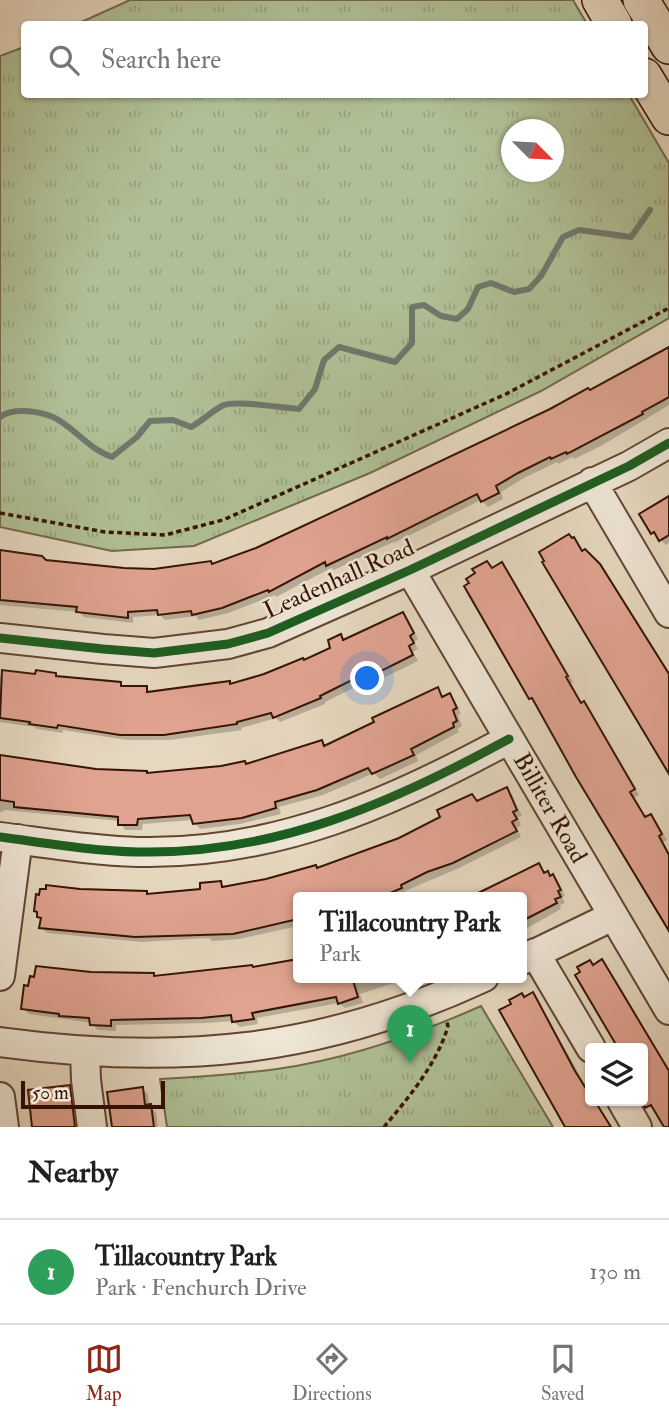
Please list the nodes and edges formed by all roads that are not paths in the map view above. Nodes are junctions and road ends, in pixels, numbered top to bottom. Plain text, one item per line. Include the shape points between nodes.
1 (600, 0) edge
2 (641, 0) edge
3 (612, 21) edge
4 (669, 46) edge
5 (648, 81) edge
6 (669, 117) edge
7 (669, 443) edge
8 (592, 482) junction
9 (410, 570) junction
10 (669, 613) edge
11 (0, 638) edge
12 (509, 739) junction
13 (9, 838) edge
14 (613, 916) junction
15 (529, 956) edge
16 (0, 976) edge
17 (471, 983) edge
18 (669, 1010) edge
19 (0, 1042) edge
20 (588, 1043) edge
21 (85, 1052) junction
22 (0, 1097) edge
23 (625, 1106) edge
24 (4, 1127) edge
25 (92, 1127) edge
26 (637, 1127) edge

1 - 3 main road
2 - 4 main road
5 - 6 main road
7 - 8 street, Leadenhall Road
8 - 9 street, Leadenhall Road
8 - 10 street
9 - 11 street, Leadenhall Road via 268,633 228,644 154,653
9 - 12 street, Billiter Road
12 - 13 street via 359,812 271,838 139,852
12 - 14 street, Billiter Road
13 - 16 street
14 - 15 street
14 - 18 street, Billiter Road
15 - 20 street
17 - 21 street via 418,1007 302,1039 190,1054
19 - 21 street
21 - 25 street
22 - 24 street
23 - 26 street

